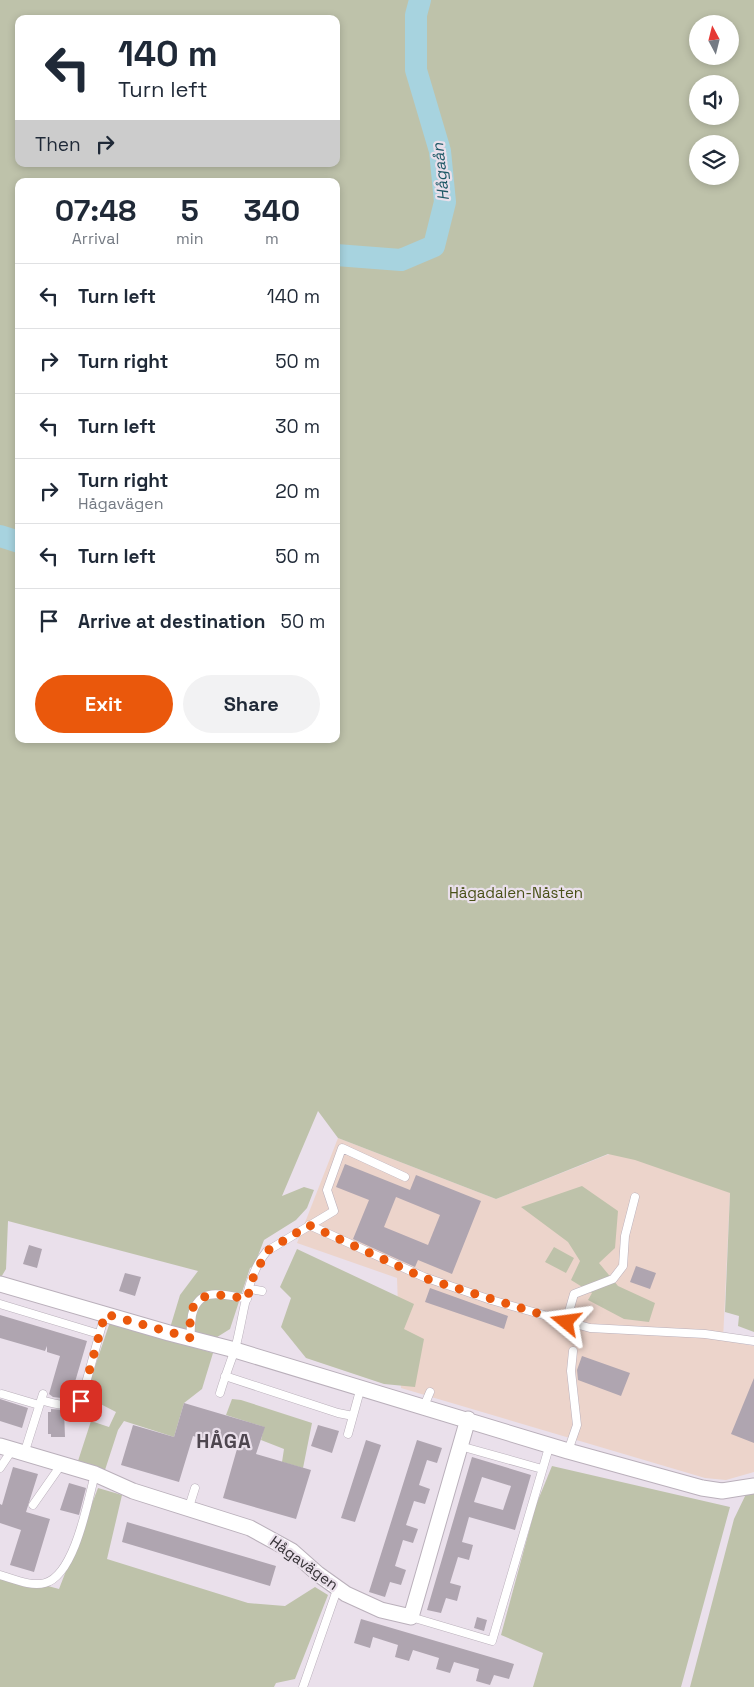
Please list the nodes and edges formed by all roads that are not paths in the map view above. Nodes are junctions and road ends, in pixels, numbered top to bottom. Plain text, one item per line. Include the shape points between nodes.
1 (405, 1177) dead end
2 (634, 1198) dead end
3 (309, 1225) junction
4 (0, 1284) edge
5 (250, 1289) junction
6 (262, 1291) dead end
7 (247, 1299) junction
8 (0, 1304) edge
9 (105, 1314) junction
10 (566, 1322) junction
11 (99, 1334) junction
12 (191, 1338) junction
13 (754, 1341) edge
14 (235, 1350) junction
15 (572, 1351) dead end
16 (225, 1376) junction
17 (361, 1387) junction
18 (220, 1393) dead end
19 (2, 1394) dead end
20 (41, 1400) junction
21 (470, 1413) junction
22 (353, 1416) junction
23 (348, 1434) dead end
24 (550, 1444) junction
25 (460, 1446) junction
26 (12, 1450) edge
27 (568, 1451) junction
28 (61, 1465) junction
29 (0, 1468) edge
30 (542, 1469) junction
31 (95, 1474) junction
32 (754, 1486) edge
33 (195, 1488) dead end
34 (34, 1505) dead end
35 (188, 1510) junction
36 (0, 1575) edge
37 (338, 1587) junction
38 (411, 1617) junction
39 (303, 1687) edge

1 - 3 lane via 342,1148 327,1190 334,1211
2 - 10 lane via 625,1236 623,1266 613,1279 574,1294
3 - 5 lane via 267,1251
3 - 10 lane via 424,1278
4 - 9 street
5 - 6 lane
5 - 7 lane
7 - 12 lane via 224,1294 204,1296 195,1305 190,1324
7 - 14 lane
8 - 11 lane
9 - 11 lane
9 - 12 street
10 - 13 lane via 590,1328 705,1334
11 - 20 lane via 81,1401 60,1405
12 - 14 street
14 - 16 lane
14 - 17 street
15 - 27 lane via 577,1425
16 - 18 lane
16 - 22 lane
17 - 21 street via 427,1399
17 - 22 lane
19 - 20 lane
20 - 26 lane
21 - 24 street
21 - 25 street
22 - 23 lane
24 - 27 street
24 - 30 lane
25 - 30 lane
25 - 38 street
26 - 28 street, Hågavägen
26 - 29 lane
27 - 32 street via 702,1488 722,1491
28 - 31 street, Hågavägen
28 - 34 lane
30 - 38 lane via 492,1641
31 - 35 street, Hågavägen
31 - 36 lane via 73,1554 60,1572 46,1583 31,1584
33 - 35 lane
35 - 37 street, Hågavägen via 263,1534 292,1551
37 - 38 street, Hågavägen via 381,1610
37 - 39 lane

